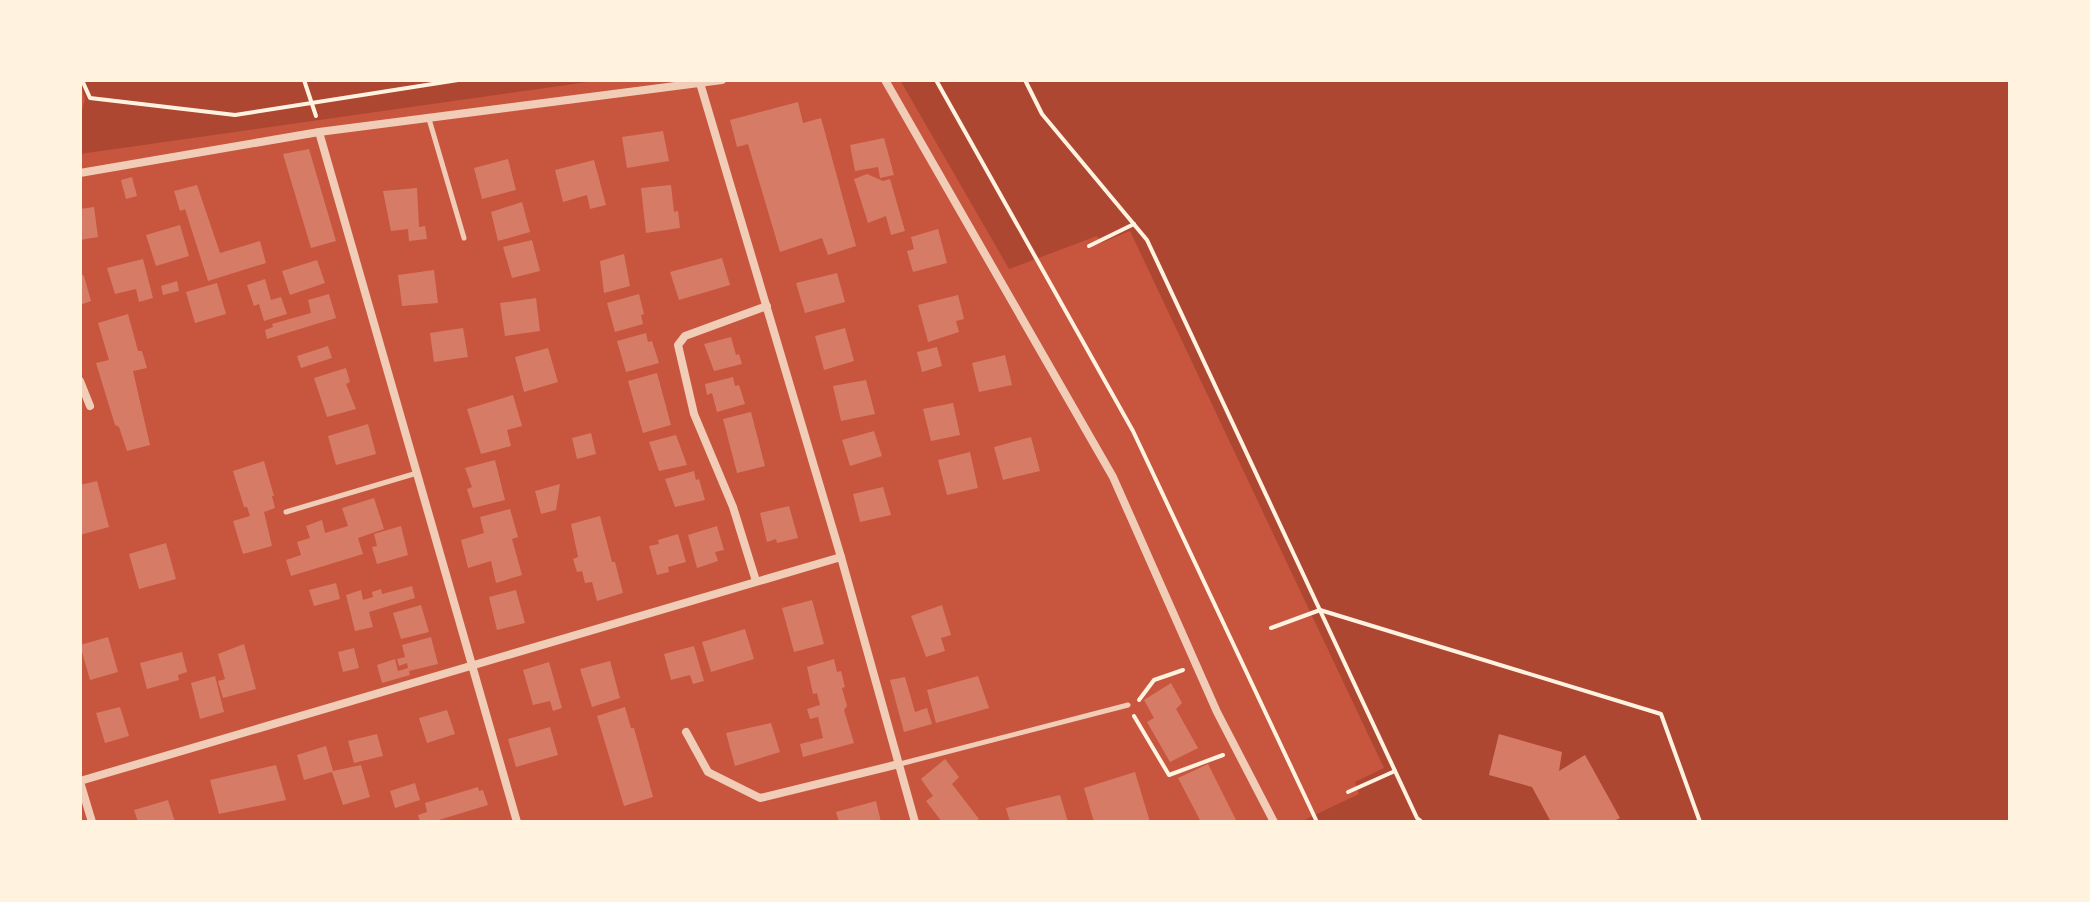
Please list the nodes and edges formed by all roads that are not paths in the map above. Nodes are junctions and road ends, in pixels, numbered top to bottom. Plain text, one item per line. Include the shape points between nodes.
1 (722, 80) edge
2 (885, 80) edge
3 (700, 83) junction
4 (428, 118) junction
5 (319, 132) junction
6 (80, 173) edge
7 (464, 238) dead end
8 (767, 306) junction
9 (80, 381) edge
10 (90, 406) dead end
11 (418, 472) junction
12 (286, 512) dead end
13 (841, 557) junction
14 (756, 581) junction
15 (473, 664) junction
16 (1128, 705) road end
17 (686, 732) dead end
18 (899, 764) junction
19 (80, 781) edge
20 (92, 822) edge
21 (517, 822) edge
22 (915, 822) edge
23 (1274, 822) edge

1 - 3 street
2 - 23 street via 1113,477
3 - 4 street
3 - 8 street
4 - 5 street
4 - 7 lane
5 - 6 street
5 - 11 street
8 - 13 street
8 - 14 street via 685,336 678,345 694,414 733,507
9 - 10 street
11 - 12 lane
11 - 15 street
13 - 14 street
13 - 18 street
14 - 15 street
15 - 19 street
15 - 21 street
16 - 18 lane
17 - 18 street via 708,772 760,798
18 - 22 street
19 - 20 street

